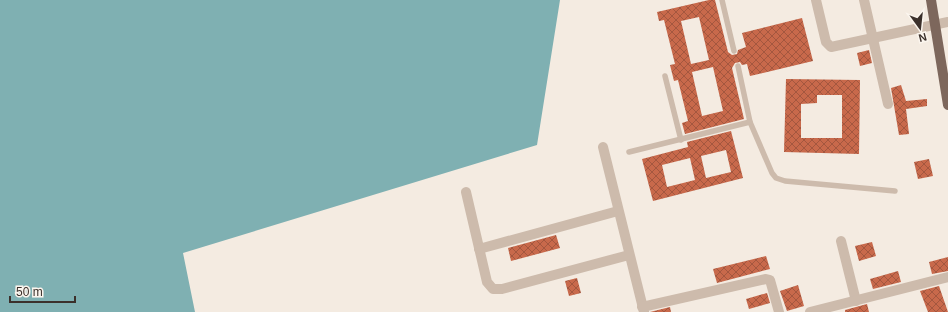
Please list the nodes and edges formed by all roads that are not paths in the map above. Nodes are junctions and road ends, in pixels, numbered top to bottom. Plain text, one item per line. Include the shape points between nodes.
1 (722, 0) edge
2 (816, 0) edge
3 (864, 0) edge
4 (931, 0) edge
5 (948, 22) edge
6 (935, 24) junction
7 (874, 38) junction
8 (734, 51) dead end
9 (738, 66) dead end
10 (665, 76) dead end
11 (888, 104) dead end
12 (948, 105) edge
13 (750, 122) junction
14 (681, 140) junction
15 (602, 147) dead end
16 (629, 152) dead end
17 (895, 191) dead end
18 (466, 192) dead end
19 (618, 211) junction
20 (841, 241) dead end
21 (479, 249) junction
22 (629, 254) junction
23 (948, 277) edge
24 (856, 301) junction
25 (643, 310) edge
26 (779, 312) edge
27 (810, 312) edge

1 - 8 lane
2 - 7 street via 829,45 835,47
3 - 7 street
4 - 6 main road
5 - 6 street
6 - 7 street
6 - 12 main road
7 - 11 street
9 - 13 lane
10 - 14 lane
13 - 14 lane
13 - 17 lane via 772,173 779,179
14 - 16 lane
15 - 19 street
18 - 21 street
19 - 21 street
19 - 22 street
20 - 24 street
21 - 22 street via 487,282 493,289 502,289
22 - 25 street
23 - 24 street
24 - 27 street
25 - 26 street via 766,279 770,280

